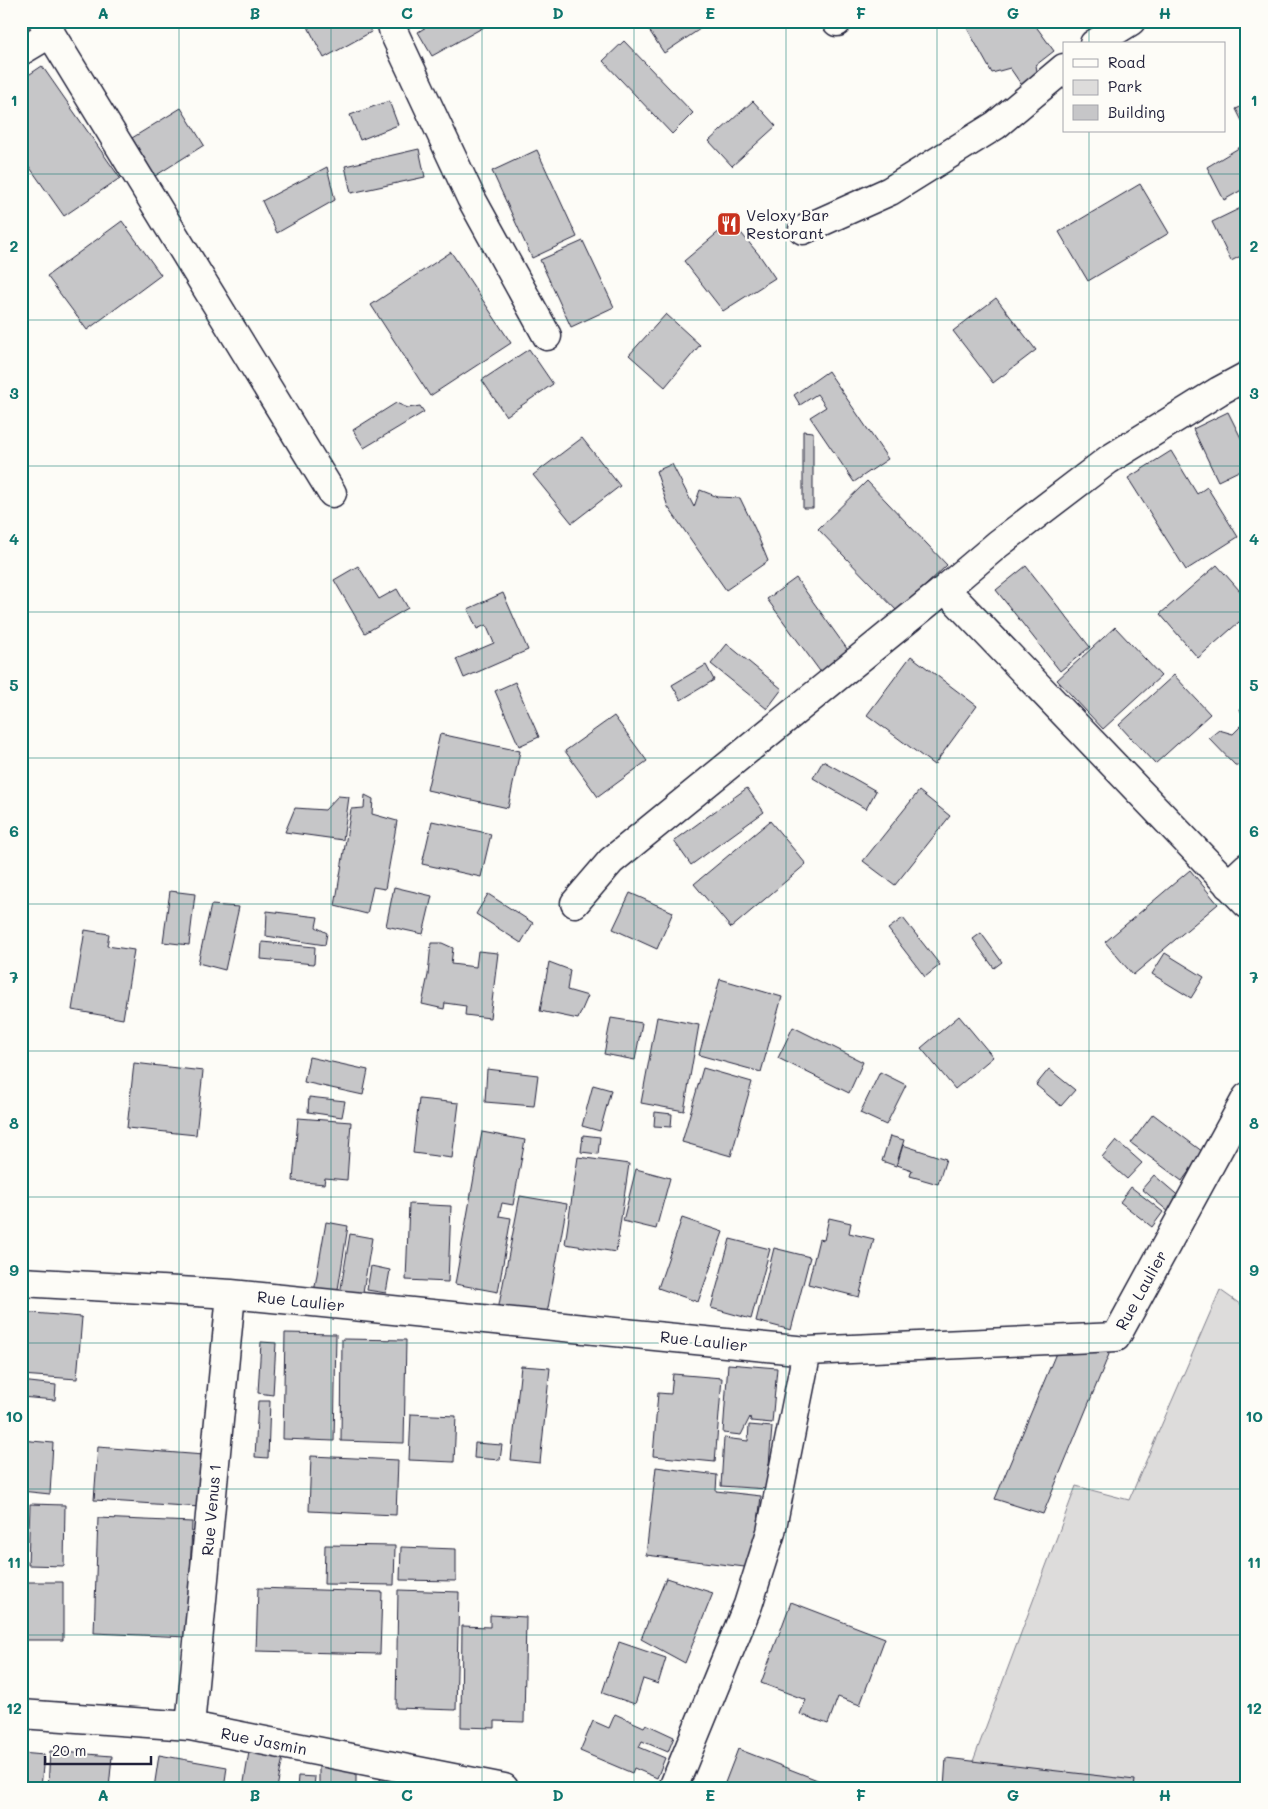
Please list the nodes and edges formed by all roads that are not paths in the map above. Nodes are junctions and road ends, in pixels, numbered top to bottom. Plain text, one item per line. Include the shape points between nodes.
1 (391, 21) edge
2 (1131, 21) edge
3 (47, 27) edge
4 (1097, 42) edge
5 (21, 51) edge
6 (1063, 69) edge
7 (804, 230) dead end
8 (547, 336) dead end
9 (1247, 376) edge
10 (332, 493) dead end
11 (945, 589) junction
12 (1237, 876) edge
13 (575, 903) dead end
14 (1247, 904) edge
15 (1247, 1097) edge
16 (21, 1282) edge
17 (231, 1294) junction
18 (807, 1351) junction
19 (21, 1714) edge
20 (190, 1726) junction
21 (504, 1788) edge
22 (673, 1788) edge

1 - 8 street via 470,198
2 - 4 street
3 - 5 street
3 - 10 street
6 - 7 street via 996,126 890,191
9 - 11 street via 1108,460
11 - 12 street
11 - 13 street via 611,860
12 - 14 street
15 - 18 street, Rue Laulier via 1116,1337
16 - 17 street, Rue Laulier
17 - 18 street, Rue Laulier
17 - 20 street, Rue Venus 1
18 - 22 street via 771,1532 748,1605
19 - 20 street, Rue Jasmin
20 - 21 street, Rue Jasmin

